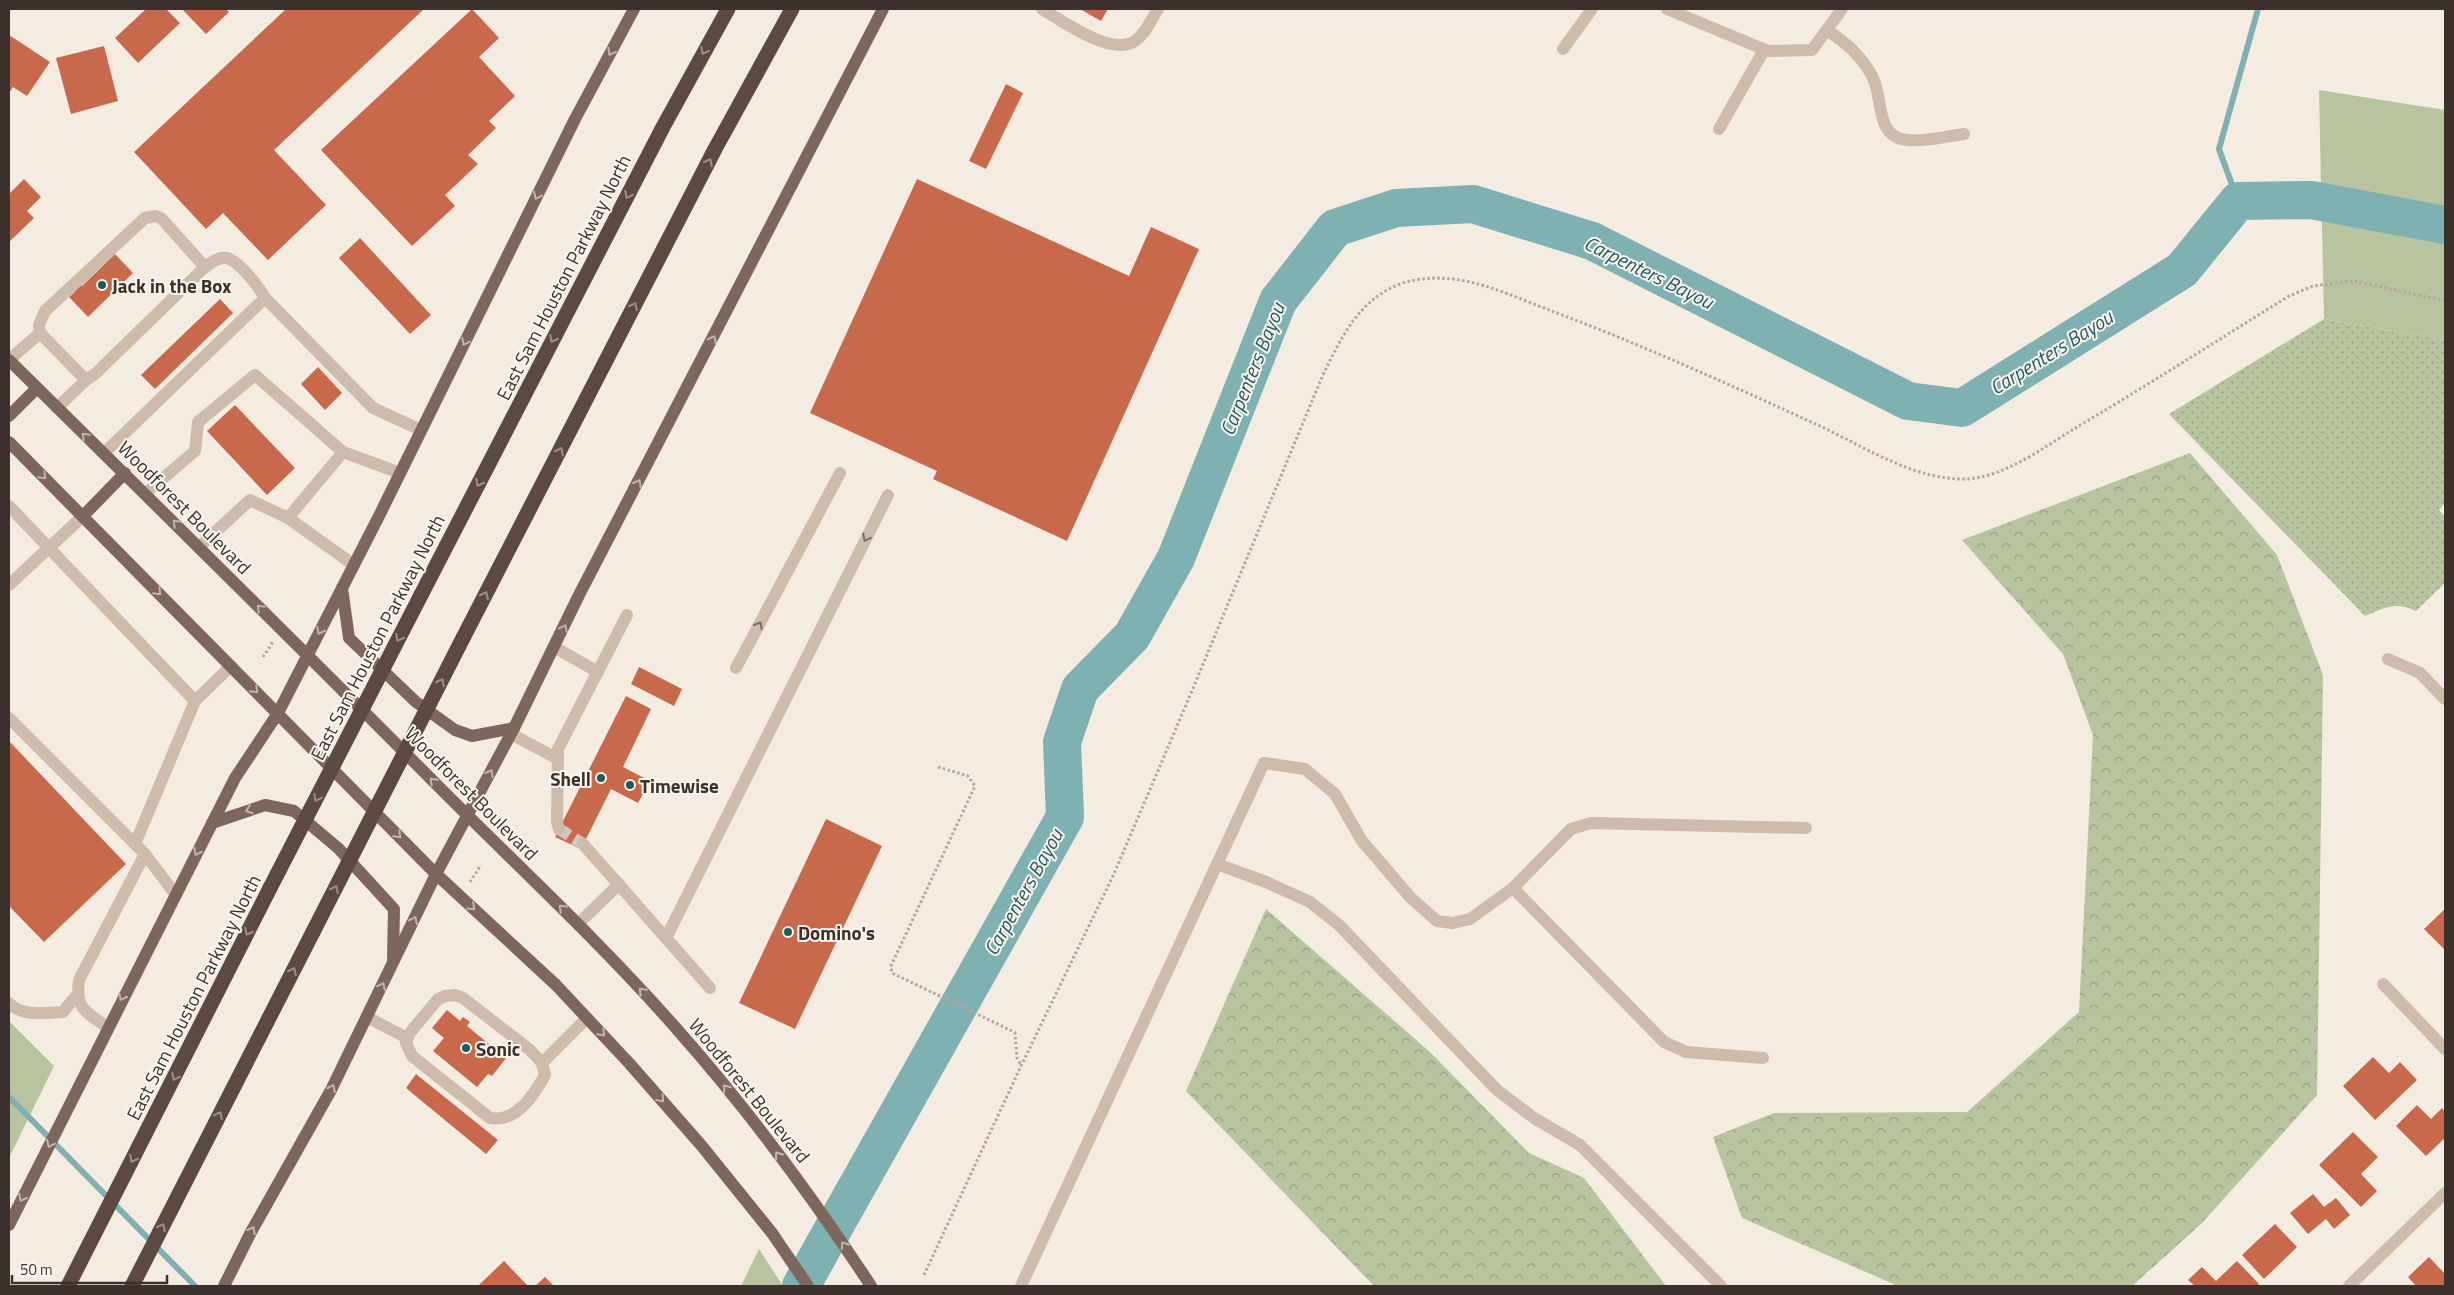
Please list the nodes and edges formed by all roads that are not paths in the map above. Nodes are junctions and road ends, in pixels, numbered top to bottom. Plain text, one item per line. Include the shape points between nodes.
1 (634, 9) edge
2 (728, 9) edge
3 (792, 9) edge
4 (883, 9) edge
5 (1042, 9) edge
6 (1158, 9) edge
7 (1592, 9) edge
8 (1666, 9) edge
9 (1842, 9) edge
10 (1827, 30) junction
11 (1562, 49) dead end
12 (1764, 50) junction
13 (1720, 129) dead end
14 (1964, 134) dead end
15 (205, 267) junction
16 (266, 298) junction
17 (40, 333) junction
18 (9, 360) edge
19 (86, 380) junction
20 (37, 388) junction
21 (57, 408) junction
22 (9, 416) edge
23 (421, 430) junction
24 (9, 442) edge
25 (343, 452) junction
26 (104, 453) junction
27 (125, 473) junction
28 (400, 473) junction
29 (840, 473) dead end
30 (146, 493) junction
31 (888, 495) dead end
32 (9, 506) edge
33 (83, 516) junction
34 (288, 518) junction
35 (199, 547) junction
36 (48, 548) junction
37 (354, 564) junction
38 (9, 585) edge
39 (342, 588) junction
40 (627, 615) dead end
41 (554, 647) junction
42 (307, 655) junction
43 (2388, 659) dead end
44 (231, 666) junction
45 (736, 668) dead end
46 (598, 672) junction
47 (2445, 699) edge
48 (194, 702) junction
49 (278, 713) junction
50 (9, 718) edge
51 (512, 731) junction
52 (558, 758) junction
53 (467, 816) junction
54 (212, 823) junction
55 (1806, 828) dead end
56 (559, 829) dead end
57 (135, 844) junction
58 (583, 844) tunnel mouth
59 (145, 854) junction
60 (1217, 864) junction
61 (436, 874) junction
62 (618, 884) junction
63 (1513, 888) junction
64 (175, 894) junction
65 (578, 924) junction
66 (666, 938) junction
67 (393, 964) junction
68 (2383, 984) dead end
69 (710, 988) dead end
70 (76, 996) junction
71 (9, 1003) edge
72 (367, 1017) junction
73 (587, 1018) junction
74 (107, 1027) junction
75 (407, 1038) junction
76 (2445, 1049) edge
77 (1763, 1058) dead end
78 (542, 1062) junction
79 (2445, 1193) edge
80 (9, 1225) edge
81 (70, 1283) edge
82 (132, 1286) edge
83 (224, 1286) edge
84 (808, 1286) edge
85 (871, 1286) edge
86 (1021, 1286) edge
87 (1721, 1286) edge
88 (2348, 1286) edge

1 -> 23 main road via 575,119
2 -> 81 highway, East Sam Houston Parkway North, bridge via 658,135
82 -> 3 highway, bridge via 715,150
41 -> 4 main road
5 - 6 street via 1099,41 1122,45 1134,42 1144,32
7 - 11 street
8 - 12 street
9 - 10 street
10 - 12 street via 1812,50
10 - 14 street via 1860,56 1873,78 1883,125 1893,136 1908,140
12 - 13 street
15 - 16 street via 226,258 237,265
15 - 17 street via 160,218 145,218 45,311 39,325
15 - 19 street
16 - 23 street via 373,408
16 - 26 street
17 - 18 street
17 - 19 street
18 - 20 main road, Woodforest Boulevard
19 - 21 street
20 - 21 main road, Woodforest Boulevard
20 - 22 main road
26 -> 21 main road, Woodforest Boulevard
23 - 28 main road
24 -> 33 main road
25 - 28 street
25 - 30 street via 255,375 198,422 195,451
25 - 34 street
26 - 27 main road, Woodforest Boulevard
27 - 30 main road, Woodforest Boulevard
27 - 33 main road
28 - 37 main road
45 -> 29 street
35 -> 30 main road, Woodforest Boulevard
31 -> 66 street
32 - 36 street
33 - 36 street
33 -> 44 main road
34 - 35 street via 250,500
34 - 37 street
42 -> 35 main road, Woodforest Boulevard
36 - 38 street
36 - 48 street
37 - 39 main road
39 -> 42 main road
39 - 51 main road via 349,638 416,702 456,730 472,736
40 - 46 street
41 - 46 street
41 - 51 main road
42 - 49 main road
53 -> 42 main road, Woodforest Boulevard
43 - 47 street via 2420,673
44 - 48 street
44 -> 49 main road
46 - 52 street via 558,750
48 - 57 street
49 - 54 main road via 235,778
49 -> 61 main road
50 - 57 street
51 - 52 street
53 -> 51 main road
52 - 56 street
53 - 61 main road
65 -> 53 main road, Woodforest Boulevard
54 -> 64 main road
67 -> 54 main road via 394,909 338,848 294,811 265,805
55 - 63 street via 1591,823 1571,829
57 - 59 street
58 - 62 street
59 - 64 street
59 - 70 street via 79,980
60 - 63 street via 1264,763 1305,769 1335,794 1362,841 1411,898 1437,921 1453,923 1470,919
60 - 86 street
60 - 87 street via 1310,902 1339,925 1497,1090 1534,1118 1580,1145
67 -> 61 main road
61 -> 73 main road
62 - 65 street
62 - 66 street
63 - 77 street via 1664,1042 1686,1052
64 -> 74 main road
85 -> 65 main road, Woodforest Boulevard via 764,1136 675,1026
66 - 69 street
72 -> 67 main road
68 - 76 street
70 - 71 street via 63,1012 16,1010
70 - 74 street via 84,1009
72 - 75 street
83 -> 72 main road
73 - 78 street
73 -> 84 main road via 701,1145 772,1233
74 -> 80 main road
75 - 78 street via 438,999 454,995 463,998
75 - 78 street via 407,1049 412,1056 490,1118 500,1120 519,1110 538,1088 545,1075
79 - 88 street

